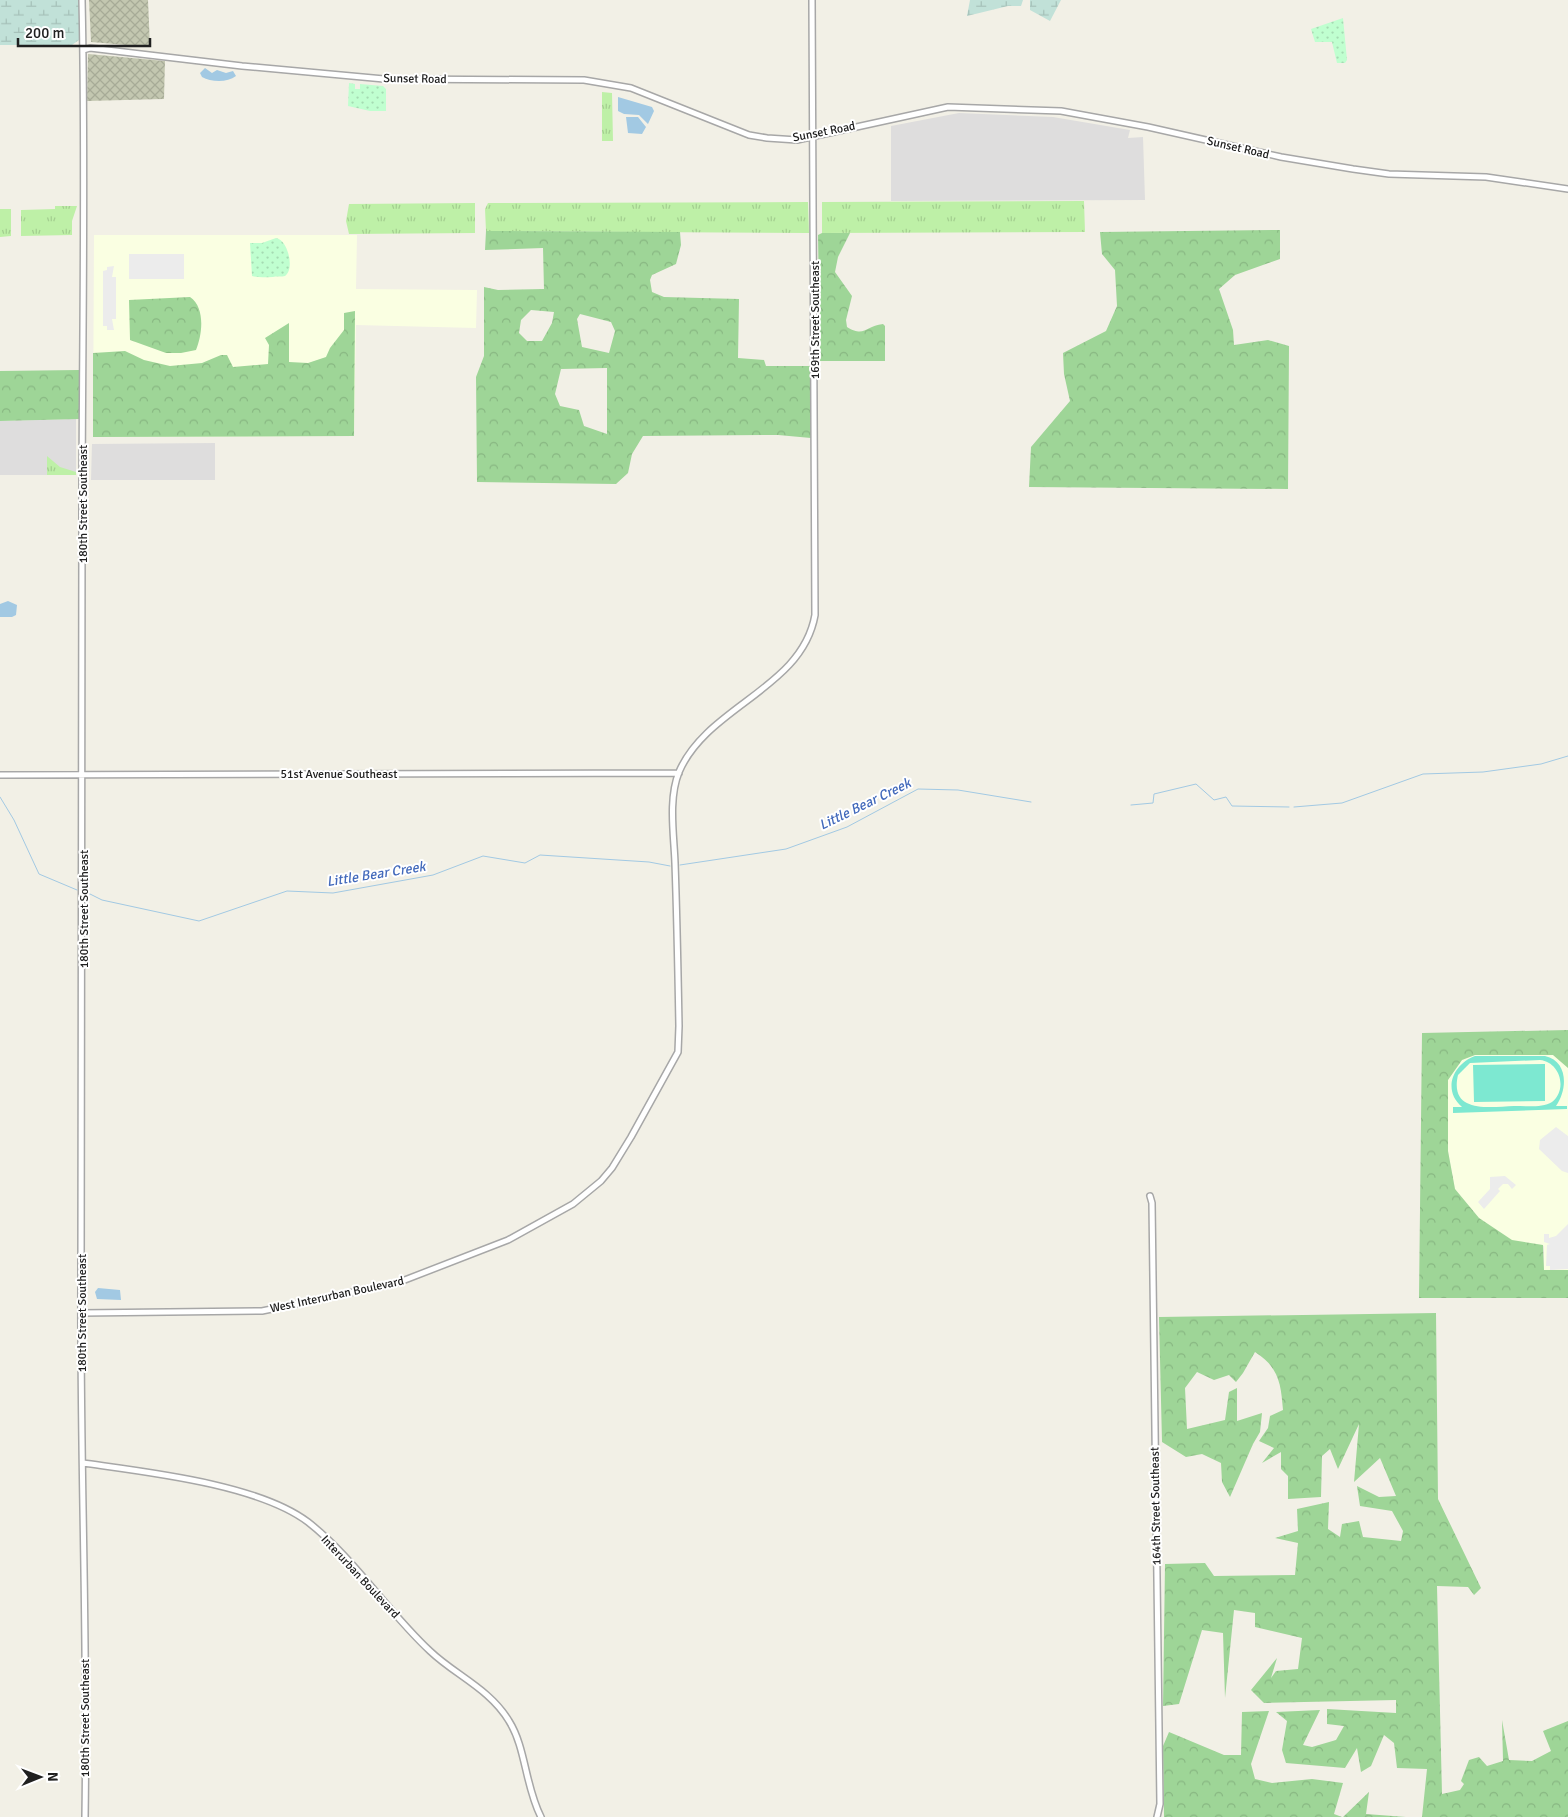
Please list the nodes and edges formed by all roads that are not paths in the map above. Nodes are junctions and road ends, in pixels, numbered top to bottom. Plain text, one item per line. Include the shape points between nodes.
1 (82, 0) edge
2 (812, 0) edge
3 (83, 50) junction
4 (814, 136) junction
5 (1568, 189) edge
6 (679, 773) junction
7 (0, 775) edge
8 (84, 775) junction
9 (1150, 1196) dead end
10 (81, 1313) junction
11 (83, 1463) junction
12 (85, 1817) edge
13 (541, 1817) edge
14 (1157, 1817) edge

1 - 3 street, 180th Street Southeast
2 - 4 street, 169th Street Southeast
3 - 4 street, Sunset Road via 90,48 384,79 584,80 631,88 749,135 797,140
3 - 8 street, 180th Street Southeast
4 - 5 street, Sunset Road via 948,107 1061,111 1281,157 1389,174 1486,176
4 - 6 street, 169th Street Southeast via 814,621 808,639 793,660 712,727
6 - 8 street, 51st Avenue Southeast
6 - 10 street, West Interurban Boulevard via 674,804 678,1052 625,1149 587,1193 555,1215 508,1240 420,1276 363,1292 262,1311
7 - 8 street, 51st Avenue Southeast
8 - 10 street, 180th Street Southeast
9 - 14 street, 164th Street Southeast via 1160,1718 1160,1804
10 - 11 street, 180th Street Southeast
11 - 12 street, 180th Street Southeast
11 - 13 street, Interurban Boulevard via 157,1474 258,1496 308,1522 431,1652 496,1704 510,1722 520,1746 532,1798

